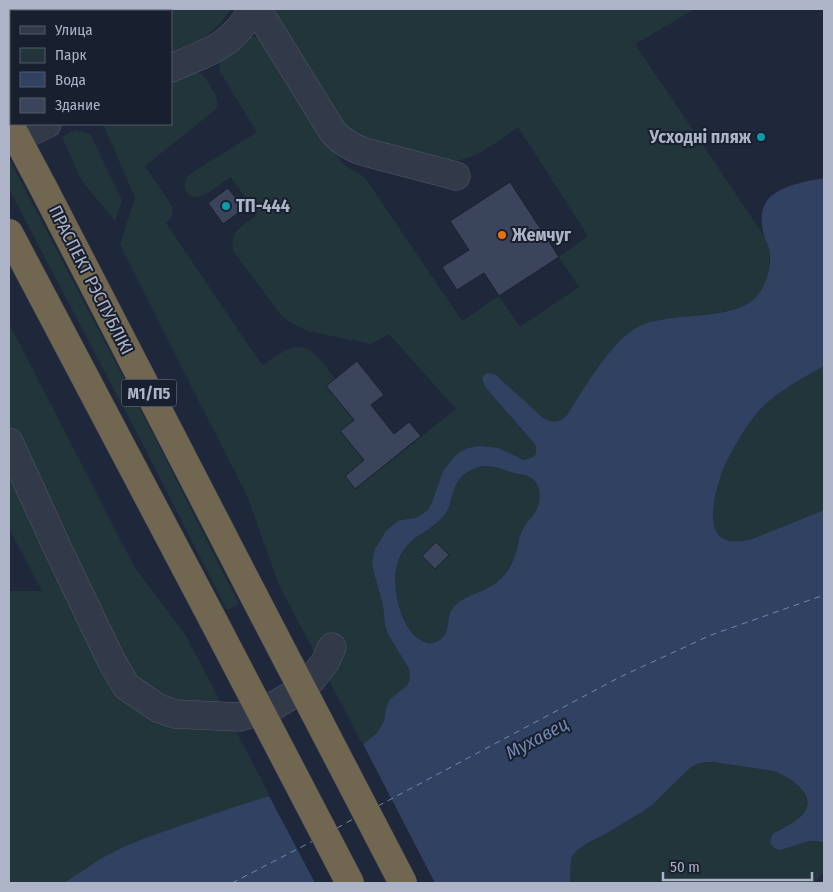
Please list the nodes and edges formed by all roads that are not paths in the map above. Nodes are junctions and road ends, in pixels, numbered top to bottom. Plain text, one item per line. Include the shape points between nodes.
1 (252, 9) edge
2 (257, 9) edge
3 (172, 68) edge
4 (10, 125) edge
5 (44, 125) edge
6 (9, 142) edge
7 (456, 176) dead end
8 (9, 233) edge
9 (9, 442) edge
10 (332, 647) dead end
11 (350, 883) edge
12 (403, 883) edge

1 - 3 street via 227,42
2 - 7 street via 341,141 365,152
4 - 12 highway, ПРАСПЕКТ РЭСПУБЛІКІ / М1/П5, bridge
5 - 6 street
8 - 11 highway, М1/П5, bridge
9 - 10 street via 111,660 126,686 158,708 175,714 239,717 270,708 312,679

